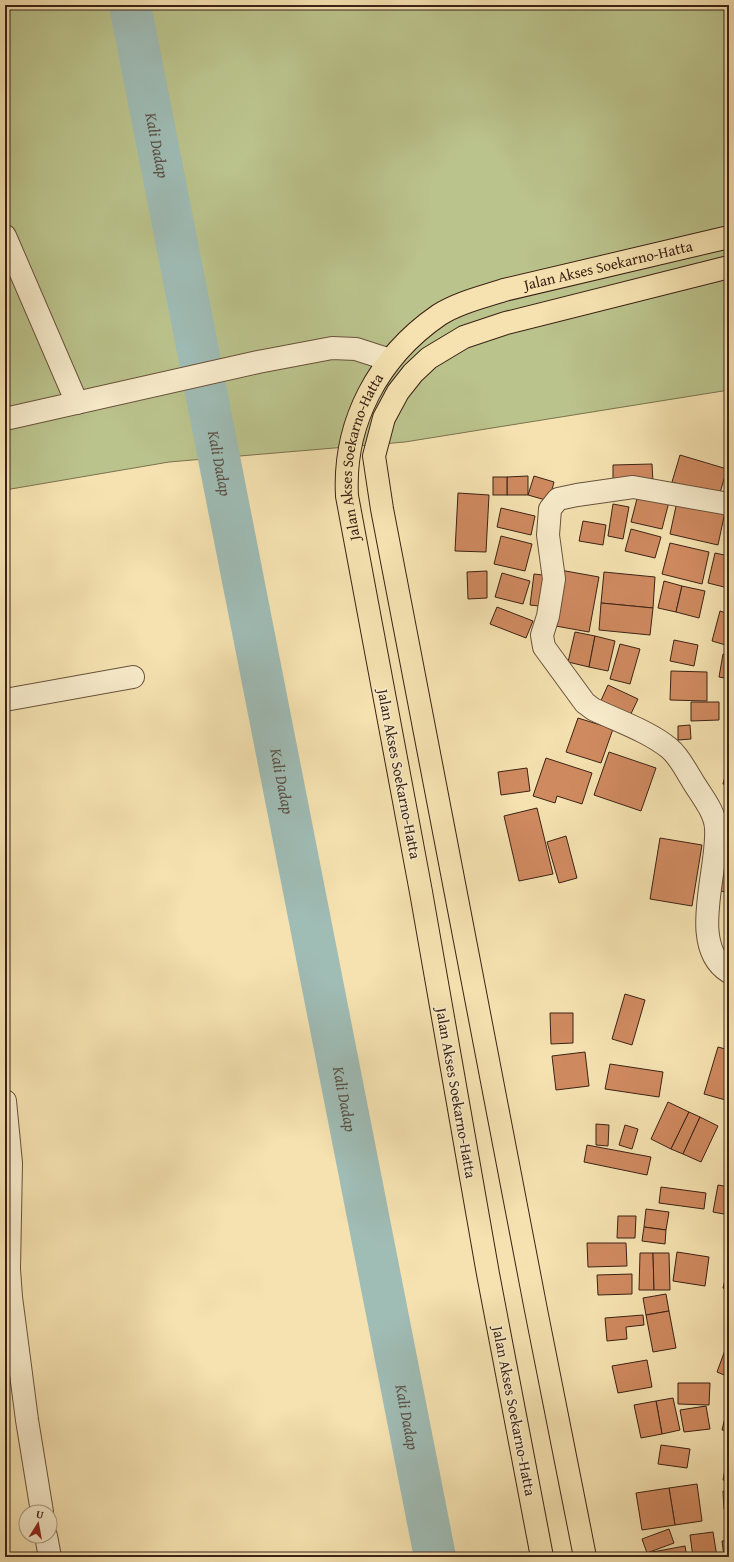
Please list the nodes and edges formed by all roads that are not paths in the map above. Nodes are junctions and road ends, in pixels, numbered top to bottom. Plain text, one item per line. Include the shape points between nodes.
1 (5, 236) edge
2 (729, 237) edge
3 (729, 267) edge
4 (390, 360) junction
5 (77, 403) junction
6 (5, 419) edge
7 (729, 504) edge
8 (133, 677) dead end
9 (5, 700) edge
10 (729, 972) edge
11 (5, 1101) edge
12 (41, 1504) edge
13 (48, 1544) edge
14 (50, 1557) edge
15 (542, 1557) edge
16 (585, 1557) edge

1 - 5 street
2 - 4 main road, Jalan Akses Soekarno-Hatta via 504,290 469,301 440,315
3 - 16 main road, Jalan Akses Soekarno-Hatta via 506,323 464,337 429,358 412,373 384,418 374,456 394,572
4 - 5 street via 356,349 332,348
4 - 15 main road, Jalan Akses Soekarno-Hatta via 364,400 356,421 349,448 347,496
5 - 6 street
7 - 10 street via 633,488 558,499 550,509 548,535 554,579 542,635 544,647 585,703 670,748 711,812 716,827 716,848 707,938 713,956
8 - 9 street
11 - 12 street via 11,1163 10,1297
13 - 14 street

